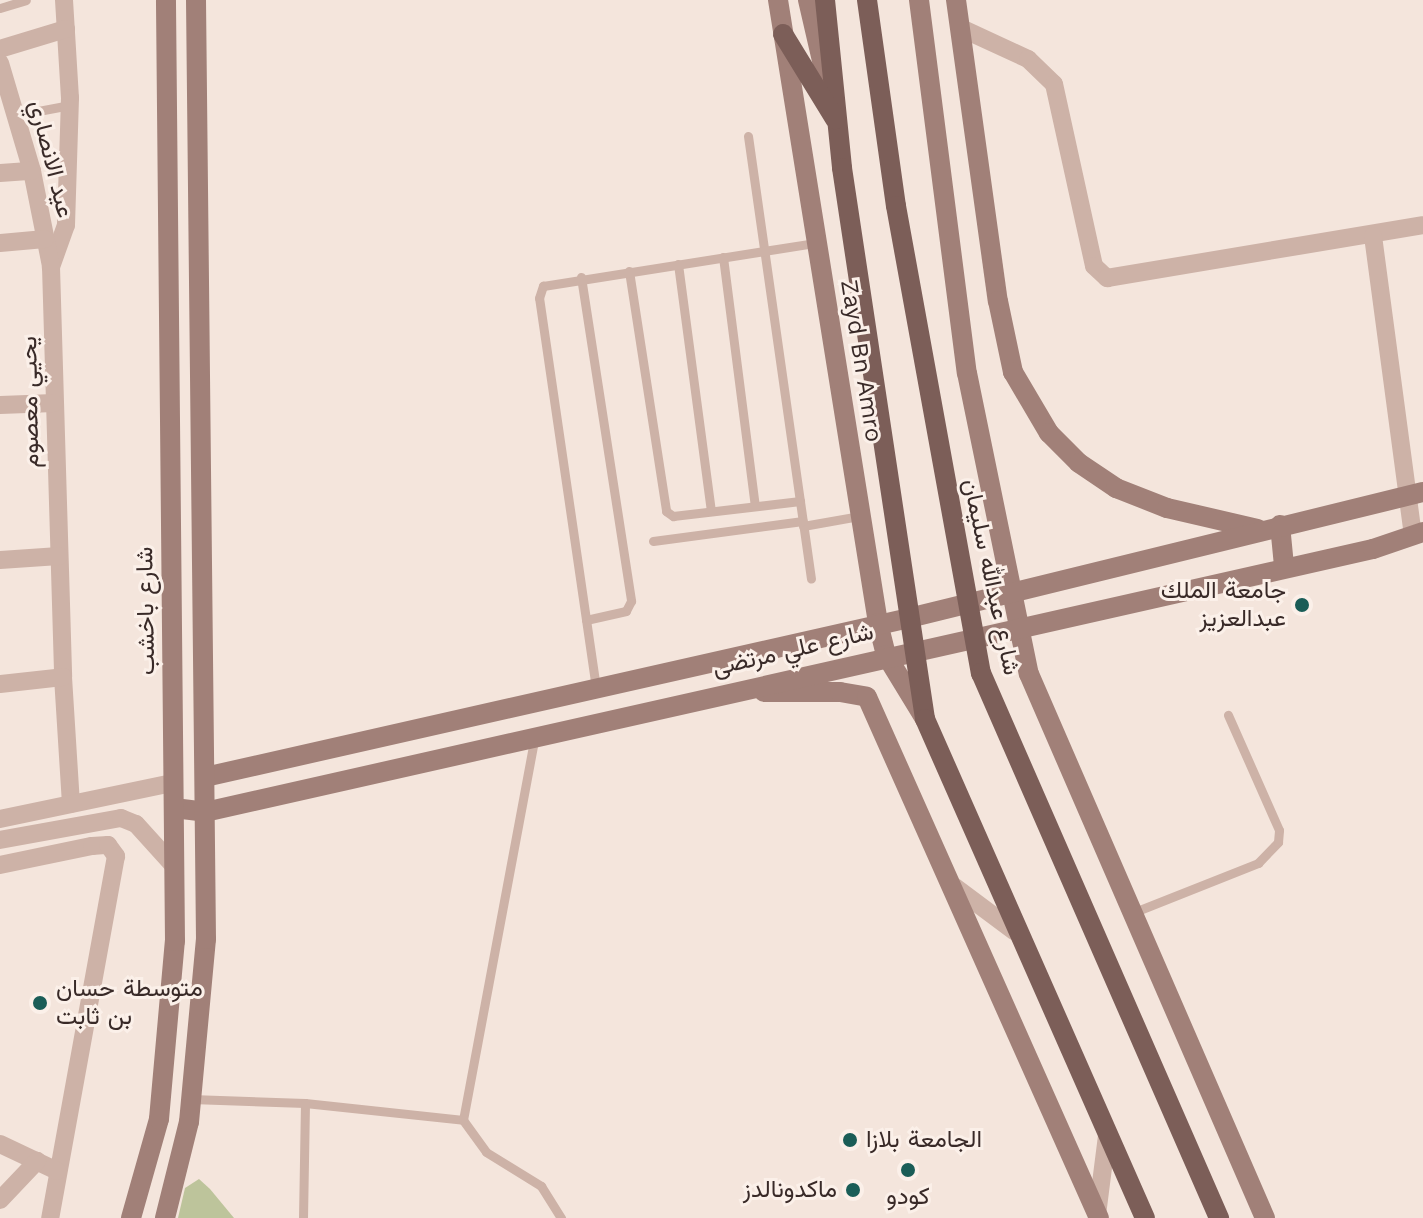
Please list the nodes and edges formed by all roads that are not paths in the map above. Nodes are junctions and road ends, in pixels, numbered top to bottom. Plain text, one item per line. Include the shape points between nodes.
1 (26, 0) edge
2 (64, 0) edge
3 (166, 0) edge
4 (196, 0) edge
5 (778, 0) edge
6 (808, 0) edge
7 (825, 0) edge
8 (867, 0) edge
9 (876, 0) edge
10 (919, 0) edge
11 (956, 0) edge
12 (0, 8) edge
13 (66, 29) junction
14 (963, 29) junction
15 (783, 34) junction
16 (0, 49) edge
17 (0, 63) edge
18 (70, 105) junction
19 (17, 115) junction
20 (883, 115) junction
21 (837, 123) junction
22 (748, 136) dead end
23 (32, 171) junction
24 (0, 173) edge
25 (1423, 225) edge
26 (1373, 236) junction
27 (45, 239) junction
28 (0, 243) edge
29 (816, 243) junction
30 (764, 251) junction
31 (723, 257) junction
32 (678, 264) junction
33 (51, 267) junction
34 (629, 271) junction
35 (581, 277) junction
36 (54, 403) junction
37 (0, 405) edge
38 (1416, 494) edge
39 (800, 501) junction
40 (755, 506) junction
41 (711, 511) junction
42 (860, 516) junction
43 (803, 524) junction
44 (1271, 527) junction
45 (1420, 533) edge
46 (653, 541) dead end
47 (59, 556) junction
48 (0, 560) edge
49 (1284, 566) junction
50 (811, 579) dead end
51 (1012, 592) junction
52 (967, 603) junction
53 (909, 618) junction
54 (586, 620) junction
55 (878, 623) junction
56 (1020, 625) junction
57 (973, 636) junction
58 (913, 649) junction
59 (886, 655) junction
60 (63, 677) junction
61 (0, 684) edge
62 (596, 688) junction
63 (728, 692) junction
64 (1228, 715) dead end
65 (925, 719) junction
66 (535, 736) junction
67 (205, 777) junction
68 (173, 783) junction
69 (71, 804) junction
70 (174, 808) junction
71 (205, 812) junction
72 (0, 819) edge
73 (0, 840) edge
74 (0, 865) edge
75 (174, 866) junction
76 (955, 887) junction
77 (1132, 913) junction
78 (1014, 931) junction
79 (191, 1099) junction
80 (305, 1103) junction
81 (463, 1120) junction
82 (1107, 1136) junction
83 (0, 1144) edge
84 (37, 1161) junction
85 (57, 1171) junction
86 (0, 1200) edge
87 (1098, 1216) edge
88 (50, 1218) edge
89 (131, 1218) edge
90 (165, 1218) edge
91 (303, 1218) edge
92 (561, 1218) edge
93 (1145, 1218) edge
94 (1219, 1218) edge
95 (1265, 1218) edge

1 - 12 lane
2 - 13 street, يحيي معصوم
3 - 68 main road, شارع باخشب
4 - 67 main road
5 - 15 main road, Zayd Bn Amro
6 - 21 main road
7 - 21 main road
8 - 20 main road, شارع عبدالله سليمان
9 - 20 main road
10 - 51 main road via 967,373
11 - 14 main road
13 - 16 street
13 - 18 street, يحيي معصوم
14 - 26 street via 1028,59 1054,84 1094,266 1107,278
14 - 44 main road via 1013,372 1049,433 1079,463 1116,488 1167,508
15 - 21 main road
15 - 29 main road, Zayd Bn Amro
17 - 19 street, عيد الانصاري
18 - 19 lane
18 - 33 street, يحيي معصوم via 66,225
19 - 23 street, عيد الانصاري
20 - 52 main road, شارع عبدالله سليمان
21 - 53 main road
22 - 30 lane
23 - 24 street
23 - 27 street, عيد الانصاري
25 - 26 street
26 - 38 street
27 - 28 street
27 - 33 street, عيد الانصاري
29 - 30 lane
29 - 42 main road, Zayd Bn Amro
30 - 31 lane
30 - 39 lane
31 - 32 lane
31 - 40 lane
32 - 34 lane
32 - 41 lane
33 - 36 street, يحيي معصوم
34 - 35 lane
34 - 41 lane via 663,503 673,516
35 - 54 lane via 543,286 539,298
35 - 54 lane via 631,601 626,611
36 - 37 street
36 - 47 street, يحيي معصوم
38 - 44 main road, شارع علي مرتضى
38 - 45 street
39 - 40 lane
39 - 43 lane
40 - 41 lane
42 - 43 lane
42 - 55 main road, Zayd Bn Amro
43 - 46 lane
43 - 50 lane
44 - 49 main road
44 - 51 main road, شارع علي مرتضى
45 - 49 main road, شارع علي مرتضى via 1373,549
47 - 48 street
47 - 60 street, يحيي معصوم
49 - 56 main road, شارع علي مرتضى
51 - 52 main road, شارع علي مرتضى
51 - 56 main road
52 - 53 main road, شارع علي مرتضى
52 - 57 main road, شارع عبدالله سليمان
53 - 55 main road, شارع علي مرتضى
53 - 58 main road
54 - 62 lane
55 - 59 main road, Zayd Bn Amro
55 - 62 main road, شارع علي مرتضى
56 - 57 main road, شارع علي مرتضى
56 - 77 main road via 1029,674
57 - 58 main road, شارع علي مرتضى
57 - 94 main road, شارع عبدالله سليمان via 981,673
58 - 59 main road, شارع علي مرتضى
58 - 65 main road
59 - 63 main road, شارع علي مرتضى
59 - 65 main road, Zayd Bn Amro
60 - 61 street
60 - 69 street, يحيي معصوم
62 - 67 main road, شارع علي مرتضى
63 - 66 main road, شارع علي مرتضى
63 - 76 main road via 840,692 867,697
64 - 77 lane via 1279,830 1278,842 1258,863
65 - 78 main road
66 - 71 main road, شارع علي مرتضى
66 - 81 lane
67 - 71 main road
68 - 69 street
68 - 70 main road, شارع باخشب
69 - 72 street
70 - 71 main road, شارع علي مرتضى
70 - 75 main road, شارع باخشب
71 - 79 main road via 206,939
73 - 75 street via 121,818 136,824
74 - 85 street via 92,846 108,845 116,856
75 - 89 main road, شارع باخشب via 175,941 159,1119
76 - 78 street
76 - 87 main road
77 - 95 main road
78 - 82 main road
79 - 80 lane
79 - 90 main road
80 - 81 lane
80 - 91 lane
81 - 92 lane via 486,1152 541,1186
82 - 87 street
82 - 93 main road
83 - 84 street
84 - 85 street
84 - 86 street
85 - 88 street

